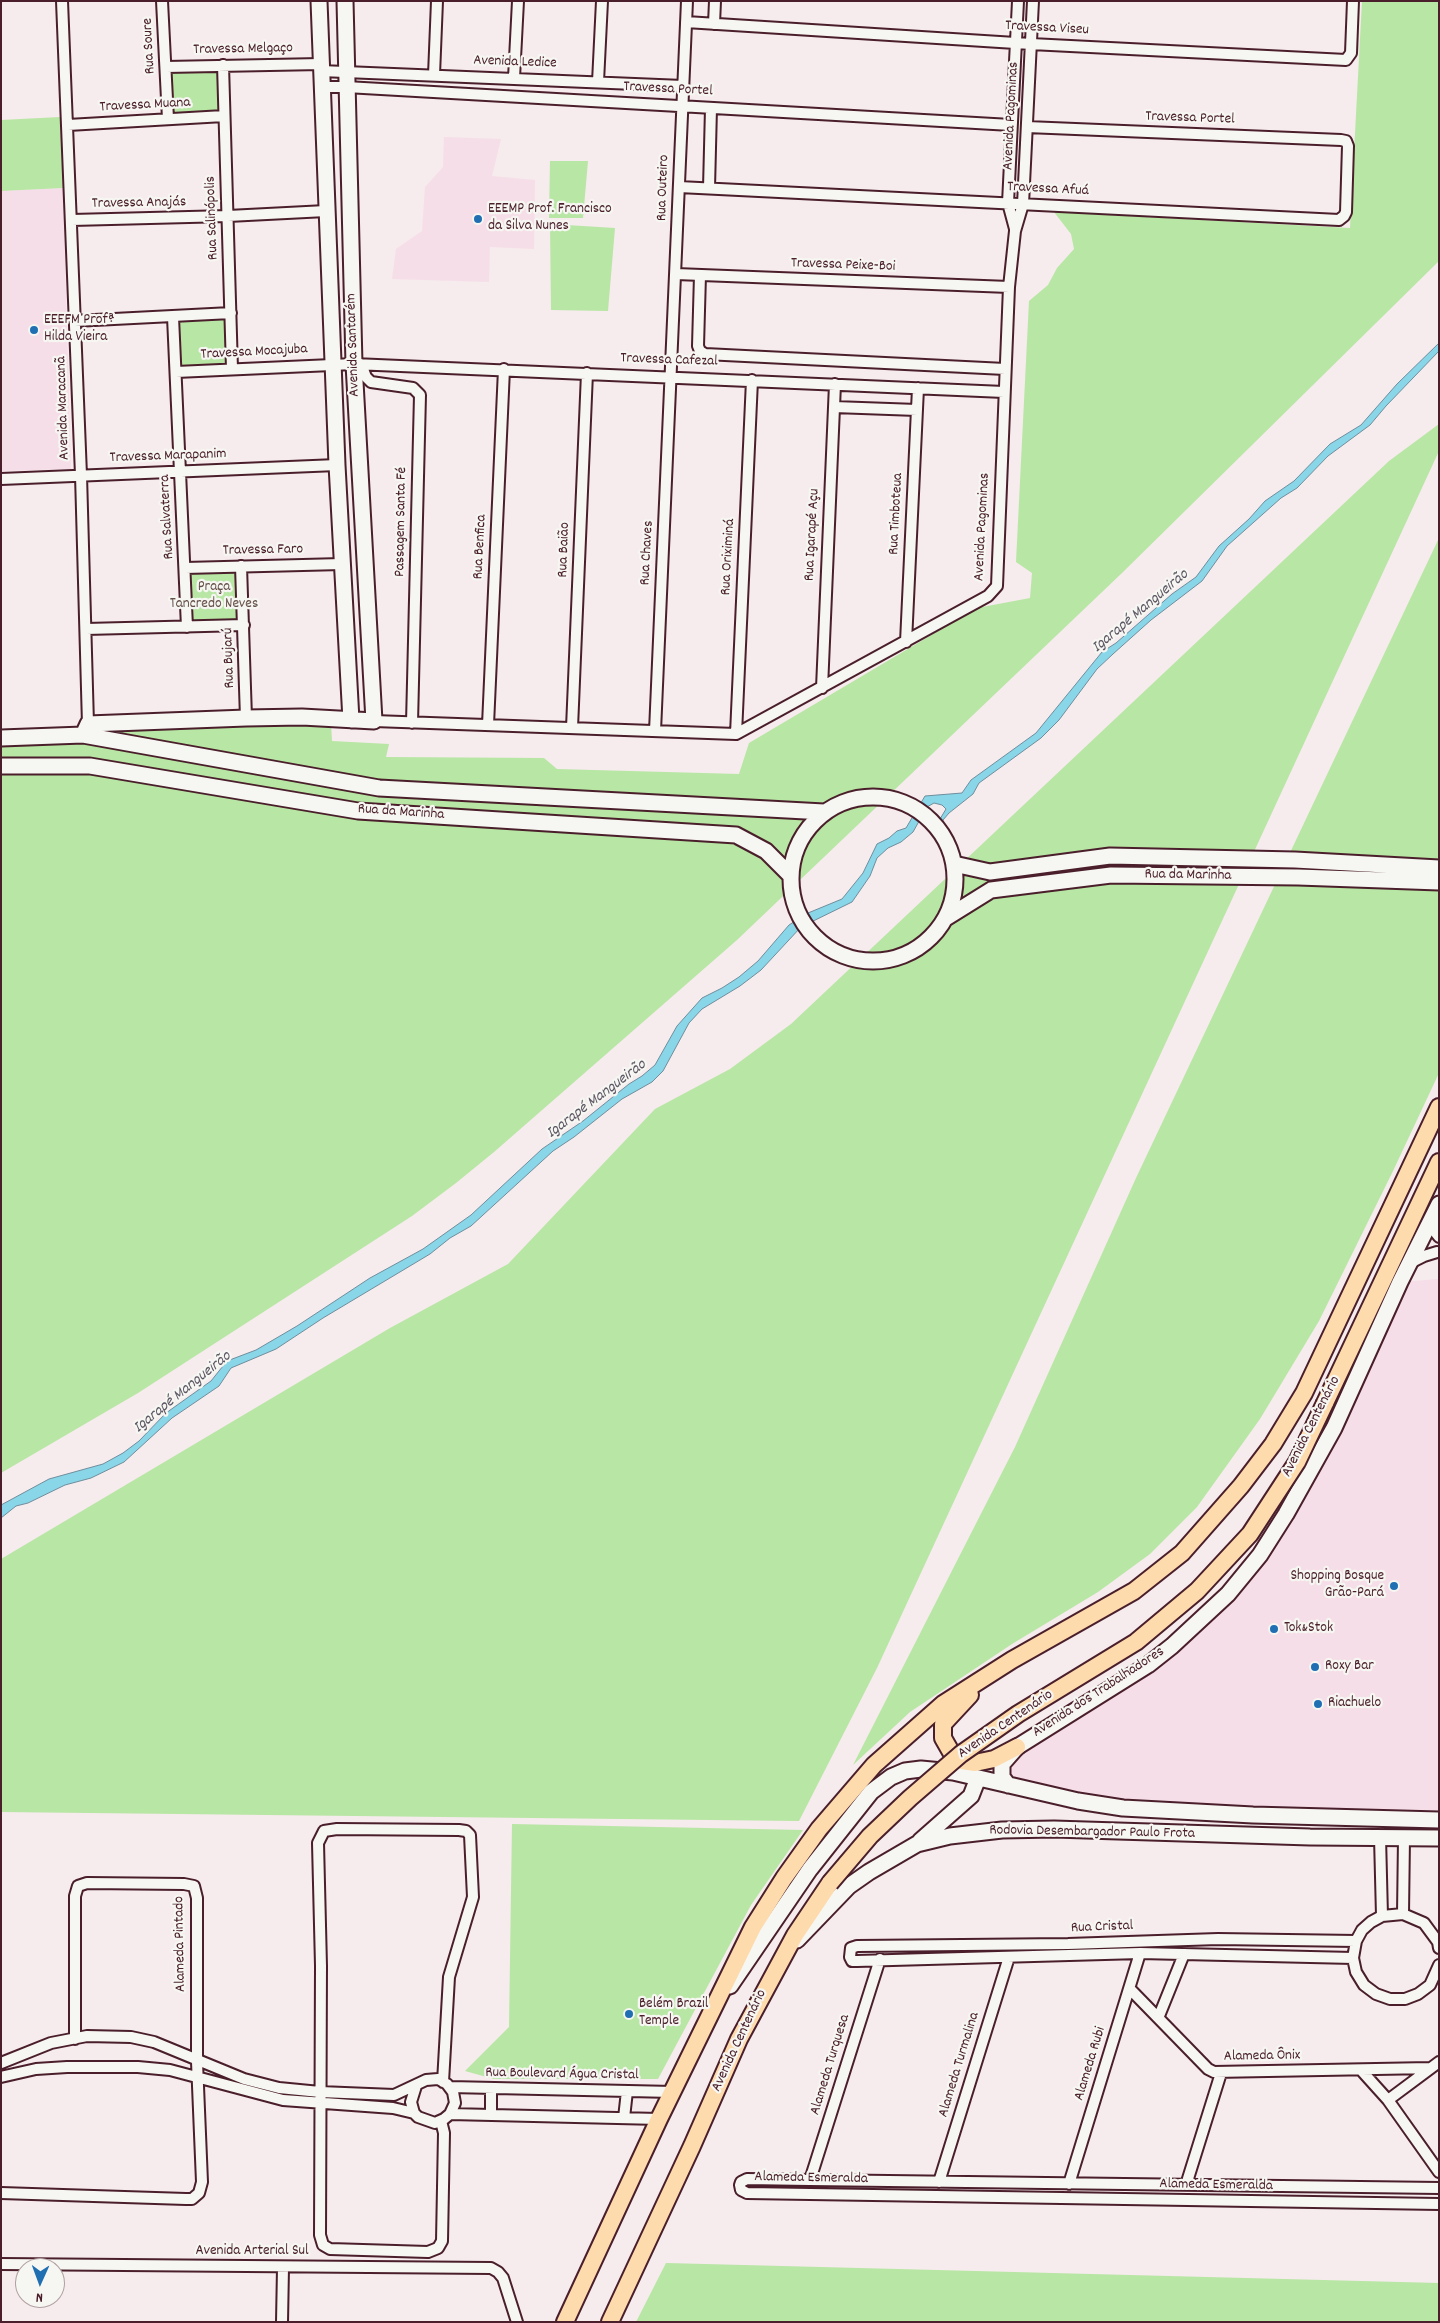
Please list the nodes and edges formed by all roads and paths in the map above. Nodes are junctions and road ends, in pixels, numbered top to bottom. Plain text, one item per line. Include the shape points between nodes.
1 (62, 1) edge
2 (162, 1) edge
3 (319, 1) edge
4 (345, 1) edge
5 (437, 1) edge
6 (518, 1) edge
7 (602, 1) edge
8 (687, 1) edge
9 (715, 1) edge
10 (1018, 1) edge
11 (1033, 1) edge
12 (1353, 1) edge
13 (686, 22) junction
14 (714, 24) junction
15 (1016, 43) junction
16 (1031, 44) junction
17 (222, 65) junction
18 (166, 67) junction
19 (321, 67) junction
20 (346, 71) junction
21 (434, 75) junction
22 (514, 78) junction
23 (598, 82) junction
24 (683, 86) junction
25 (322, 87) junction
26 (346, 87) junction
27 (683, 106) junction
28 (711, 108) junction
29 (224, 116) junction
30 (168, 119) junction
31 (68, 125) junction
32 (1012, 125) junction
33 (1027, 126) junction
34 (1348, 146) joint
35 (679, 187) junction
36 (709, 188) junction
37 (1008, 203) junction
38 (1023, 204) junction
39 (326, 211) junction
40 (228, 216) junction
41 (72, 220) junction
42 (1015, 230) junction
43 (676, 274) junction
44 (700, 275) junction
45 (1009, 287) junction
46 (231, 313) junction
47 (173, 317) junction
48 (75, 321) junction
49 (357, 364) junction
50 (332, 365) junction
51 (232, 369) junction
52 (504, 369) junction
53 (1005, 369) junction
54 (176, 372) junction
55 (588, 373) junction
56 (672, 376) junction
57 (752, 380) junction
58 (835, 384) junction
59 (918, 388) junction
60 (1004, 392) junction
61 (834, 406) junction
62 (917, 410) junction
63 (336, 465) junction
64 (180, 472) junction
65 (81, 476) junction
66 (1, 479) edge
67 (342, 564) junction
68 (241, 566) junction
69 (185, 568) junction
70 (244, 625) junction
71 (187, 626) junction
72 (86, 629) junction
73 (906, 642) junction
74 (349, 687) junction
75 (372, 688) junction
76 (822, 688) junction
77 (246, 718) junction
78 (351, 720) junction
79 (374, 721) junction
80 (412, 723) junction
81 (488, 726) junction
82 (572, 728) junction
83 (86, 730) junction
84 (655, 732) junction
85 (736, 734) junction
86 (1, 738) edge
87 (1, 766) edge
88 (824, 812) junction
89 (954, 864) junction
90 (1439, 868) edge
91 (790, 875) junction
92 (1439, 882) edge
93 (946, 918) junction
94 (1439, 1107) edge
95 (1439, 1162) edge
96 (1436, 1211) edge
97 (1439, 1238) edge
98 (1437, 1252) dead end
99 (1410, 1263) junction
100 (1012, 1660) junction
101 (1017, 1747) junction
102 (905, 1771) joint
103 (978, 1778) junction
104 (1008, 1785) junction
105 (1335, 1818) junction
106 (1439, 1820) edge
107 (1310, 1837) junction
108 (1380, 1837) junction
109 (1404, 1838) junction
110 (1439, 1838) edge
111 (917, 1844) junction
112 (1403, 1914) junction
113 (1382, 1916) junction
114 (1218, 1939) junction
115 (1356, 1941) junction
116 (1068, 1944) junction
117 (1438, 1944) edge
118 (941, 1945) junction
119 (786, 1951) junction
120 (1140, 1953) junction
121 (1184, 1954) junction
122 (1215, 1954) junction
123 (1066, 1956) junction
124 (1009, 1957) junction
125 (940, 1958) junction
126 (1353, 1958) junction
127 (880, 1959) junction
128 (1439, 1965) edge
129 (1130, 1989) junction
130 (711, 2014) junction
131 (1159, 2016) junction
132 (75, 2039) junction
133 (197, 2062) junction
134 (1, 2063) edge
135 (1434, 2065) edge
136 (1361, 2070) junction
137 (1221, 2073) junction
138 (1, 2077) edge
139 (198, 2077) junction
140 (447, 2084) junction
141 (416, 2086) junction
142 (491, 2088) junction
143 (627, 2091) junction
144 (320, 2092) junction
145 (673, 2092) junction
146 (1388, 2100) junction
147 (320, 2104) junction
148 (414, 2113) junction
149 (450, 2114) junction
150 (492, 2114) junction
151 (624, 2118) junction
152 (659, 2119) junction
153 (441, 2121) junction
154 (1439, 2172) edge
155 (810, 2180) junction
156 (873, 2180) junction
157 (939, 2182) junction
158 (1000, 2183) junction
159 (1069, 2184) junction
160 (1125, 2185) junction
161 (1186, 2185) junction
162 (1245, 2186) junction
163 (1427, 2188) junction
164 (1439, 2188) edge
165 (1, 2192) edge
166 (868, 2195) junction
167 (996, 2197) junction
168 (1121, 2199) junction
169 (1244, 2201) junction
170 (1434, 2204) edge
171 (1, 2264) edge
172 (283, 2268) junction
173 (282, 2322) edge
174 (517, 2322) edge
175 (565, 2322) edge
176 (610, 2322) edge

1 - 31 street, Avenida Maracanã
2 - 18 street, Rua Soure
3 - 19 main road, Avenida Santarém
4 - 20 main road, Avenida Santarém
5 - 21 street
6 - 22 street
7 - 23 street
8 - 13 street, Rua Outeiro
9 - 14 street
10 - 15 street, Avenida Pagominas
11 - 16 street, Avenida Pagominas
12 - 16 street, Travessa Viseu via 1351,53 1346,60
13 - 14 street, Travessa Viseu
13 - 24 street, Rua Outeiro
14 - 15 street, Travessa Viseu
15 - 16 street, Travessa Viseu
15 - 32 street, Avenida Pagominas
16 - 33 street, Avenida Pagominas
17 - 18 street, Travessa Melgaço
17 - 19 street, Travessa Melgaço
17 - 29 street, Rua Salinópolis
18 - 30 street, Rua Soure
19 - 20 street, Travessa Melgaço
19 - 25 main road, Avenida Santarém
20 - 21 street, Avenida Ledice
20 - 26 main road, Avenida Santarém
21 - 22 street, Avenida Ledice
22 - 23 street, Avenida Ledice
23 - 24 street, Avenida Ledice
24 - 27 street, Rua Outeiro
25 - 26 street, Travessa Portel
25 - 39 main road, Avenida Santarém
26 - 27 street, Travessa Portel
26 - 49 main road, Avenida Santarém
27 - 28 street, Travessa Portel
27 - 35 street, Rua Outeiro
28 - 32 street, Travessa Portel
28 - 36 street
29 - 30 street, Travessa Muana
29 - 40 street, Rua Salinópolis
30 - 31 street, Travessa Muana
31 - 41 street, Avenida Maracanã
32 - 37 street, Avenida Pagominas
33 - 34 street, Travessa Portel via 1341,140
33 - 38 street, Avenida Pagominas
34 - 38 street, Travessa Afuá via 1346,212 1338,220
35 - 36 street, Travessa Afuá
35 - 43 street, Rua Outeiro
36 - 37 street, Travessa Afuá
37 - 38 street, Travessa Afuá
37 - 42 street, Avenida Pagominas
38 - 42 street, Avenida Pagominas
39 - 40 street, Travessa Anajás
39 - 50 main road, Avenida Santarém
40 - 41 street, Travessa Anajás
40 - 46 street, Rua Salinópolis
41 - 48 street, Avenida Maracanã
42 - 45 street, Avenida Pagominas
43 - 44 street, Travessa Peixe-Boi
43 - 56 street, Rua Outeiro
44 - 45 street, Travessa Peixe-Boi
44 - 53 street, Travessa Cafezal via 698,346 705,354
45 - 53 street, Avenida Pagominas
46 - 47 street
46 - 51 street, Rua Salinópolis
47 - 48 street
47 - 54 street, Rua Salvaterra
48 - 65 street, Avenida Maracanã
49 - 50 street, Travessa Cafezal
49 - 52 street, Travessa Cafezal
49 - 75 main road, Avenida Santarém
49 - 80 street, Passagem Santa Fé via 371,382 413,388 420,395
50 - 51 street, Travessa Mocajuba
50 - 63 main road, Avenida Santarém
51 - 54 street, Travessa Mocajuba
52 - 55 street, Travessa Cafezal
52 - 81 street, Rua Benfica
53 - 60 street, Avenida Pagominas
54 - 64 street, Rua Salvaterra
55 - 56 street, Travessa Cafezal
55 - 82 street, Rua Baião
56 - 57 street, Travessa Cafezal
56 - 84 street, Rua Chaves
57 - 58 street, Travessa Cafezal
57 - 85 street, Rua Oriximiná
58 - 59 street, Travessa Cafezal
58 - 61 street, Rua Igarapé Açu
59 - 60 street, Travessa Cafezal
59 - 62 street, Rua Timboteua
60 - 73 street, Avenida Pagominas via 997,586 988,596
61 - 62 street
61 - 76 street, Rua Igarapé Açu
62 - 73 street, Rua Timboteua
63 - 64 street, Travessa Marapanim
63 - 67 main road, Avenida Santarém
64 - 65 street, Travessa Marapanim
64 - 69 street, Rua Salvaterra
65 - 66 street, Travessa Marapanim
65 - 72 street, Avenida Maracanã
67 - 68 street, Travessa Faro
67 - 74 main road, Avenida Santarém
68 - 69 street, Travessa Faro
68 - 70 street, Rua Bujarú
69 - 71 street, Rua Salvaterra
70 - 71 street
70 - 77 street, Rua Bujarú
71 - 72 street
72 - 83 street, Avenida Maracanã
73 - 76 street, Avenida Pagominas
74 - 75 main road via 364,691
74 - 78 main road, Avenida Santarém
75 - 79 main road, Avenida Santarém
76 - 85 street, Avenida Pagominas
77 - 78 main road, Rua da Marinha
77 - 83 main road, Rua da Marinha
78 - 79 main road, Rua da Marinha
79 - 80 street, Rua da Marinha
80 - 81 street, Rua da Marinha
81 - 82 street, Rua da Marinha
82 - 84 street, Rua da Marinha
83 - 86 main road, Rua da Marinha
83 - 88 main road, Rua da Marinha via 379,788
84 - 85 street, Rua da Marinha
87 - 91 main road, Rua da Marinha via 90,766 358,811 736,835 766,851
88 - 89 main road via 840,804 867,798 895,800 928,817 949,847
88 - 91 main road via 800,840
89 - 90 main road, Rua da Marinha via 990,872 1110,856 1295,860
89 - 93 main road via 956,883
91 - 93 main road via 797,912 818,941 835,953 867,962 906,955 922,946
92 - 93 main road, Rua da Marinha via 1111,875 990,890
94 - 100 main road, Avenida Centenário via 1304,1393 1272,1444 1240,1486 1182,1553 1160,1572 1106,1608
95 - 119 main road, Avenida Centenário, bridge via 1297,1462 1250,1534 1197,1591 1136,1642 1018,1714 960,1754 910,1798 870,1836 830,1883
96 - 97 street via 1435,1232
96 - 99 main road, Avenida dos Trabalhadores
98 - 99 street
99 - 101 main road, Avenida dos Trabalhadores via 1334,1428 1260,1555 1228,1594 1148,1665
100 - 101 main road via 961,1703 943,1724 942,1732 951,1752 969,1762 994,1759
100 - 130 main road, Avenida Centenário via 943,1704 874,1765 846,1796 784,1878 753,1928
101 - 104 main road via 1002,1764 1002,1777
102 - 103 main road, Rodovia Desembargador Paulo Frota via 937,1769
102 - 130 main road, Avenida Centenário via 871,1792 810,1869
103 - 104 main road, Rodovia Desembargador Paulo Frota
103 - 111 main road via 971,1796
104 - 105 main road, Rodovia Desembargador Paulo Frota via 1123,1808
105 - 106 main road, Rodovia Desembargador Paulo Frota
105 - 107 main road via 1328,1823 1306,1824 1304,1832
107 - 108 main road, Rodovia Desembargador Paulo Frota
107 - 111 main road, Rodovia Desembargador Paulo Frota via 1054,1829 1002,1830 950,1836
108 - 109 main road, Rodovia Desembargador Paulo Frota
108 - 113 street
109 - 110 main road, Rodovia Desembargador Paulo Frota
109 - 112 street
111 - 119 main road, Rodovia Desembargador Paulo Frota via 849,1886
112 - 113 street
112 - 117 street via 1424,1923
113 - 115 street via 1362,1930
114 - 115 street, Rua Cristal
114 - 116 street, Rua Cristal
114 - 122 street
115 - 126 street
116 - 118 street, Rua Cristal
116 - 123 street
118 - 125 street
118 - 127 street, Rua Cristal via 858,1946 850,1954 854,1961
119 - 176 main road, Avenida Centenário via 738,2039
120 - 121 street, Rua Cristal
120 - 123 street, Rua Cristal
120 - 129 street, Alameda Rubi
121 - 122 street, Rua Cristal
121 - 131 street
122 - 126 street, Rua Cristal
123 - 124 street, Rua Cristal
124 - 125 street, Rua Cristal
124 - 157 street, Alameda Turmalina
125 - 127 street, Rua Cristal
126 - 128 street via 1356,1972 1364,1985 1390,1999 1418,1994 1430,1985
127 - 155 street, Alameda Turquesa
129 - 131 street, Alameda Ônix
129 - 159 street, Alameda Rubi
130 - 145 main road, Avenida Centenário
131 - 137 street, Alameda Ônix via 1208,2070
132 - 133 street via 109,2034 142,2038
132 - 133 street, Alameda Pintado via 75,1896 78,1886 86,1883 188,1884 196,1889 198,1898
132 - 134 street via 51,2043
133 - 139 street
133 - 144 street via 279,2088
135 - 136 street, Alameda Ônix
135 - 146 street, Alameda Ônix
136 - 137 street, Alameda Ônix
136 - 146 street
137 - 161 street
138 - 139 street via 36,2069 101,2066 170,2070
139 - 147 street via 283,2100
139 - 165 street via 202,2182 196,2196 186,2199
140 - 141 street via 432,2079
140 - 142 street, Rua Boulevard Água Cristal
140 - 144 street via 449,1977 473,1897 470,1835 459,1830 337,1828 324,1831 318,1843
140 - 149 street via 455,2103
141 - 144 street via 394,2095
141 - 148 street via 410,2102
142 - 143 street, Rua Boulevard Água Cristal
142 - 150 street
143 - 145 street, Rua Boulevard Água Cristal
143 - 151 street
144 - 147 street
145 - 152 main road, Avenida Centenário
146 - 154 street
147 - 148 street via 393,2108
147 - 153 street via 320,2238 330,2249 428,2252 440,2246 444,2133
148 - 153 street via 429,2122
149 - 150 street
149 - 153 street
150 - 151 street
151 - 152 street
152 - 175 main road, Avenida Centenário
155 - 156 street, Alameda Esmeralda
155 - 166 street, Alameda Esmeralda via 745,2180 740,2185 745,2193
156 - 157 street, Alameda Esmeralda
156 - 166 street
157 - 158 street, Alameda Esmeralda
158 - 159 street, Alameda Esmeralda
158 - 167 street
159 - 160 street, Alameda Esmeralda
160 - 161 street, Alameda Esmeralda
160 - 168 street
161 - 162 street, Alameda Esmeralda
162 - 163 street, Alameda Esmeralda
162 - 169 street
163 - 164 street, Alameda Esmeralda
163 - 170 street
166 - 167 street, Alameda Esmeralda
167 - 168 street, Alameda Esmeralda
168 - 169 street, Alameda Esmeralda
169 - 170 street, Alameda Esmeralda
171 - 172 street, Avenida Arterial Sul
172 - 173 street
172 - 174 street, Avenida Arterial Sul via 495,2269 501,2274

